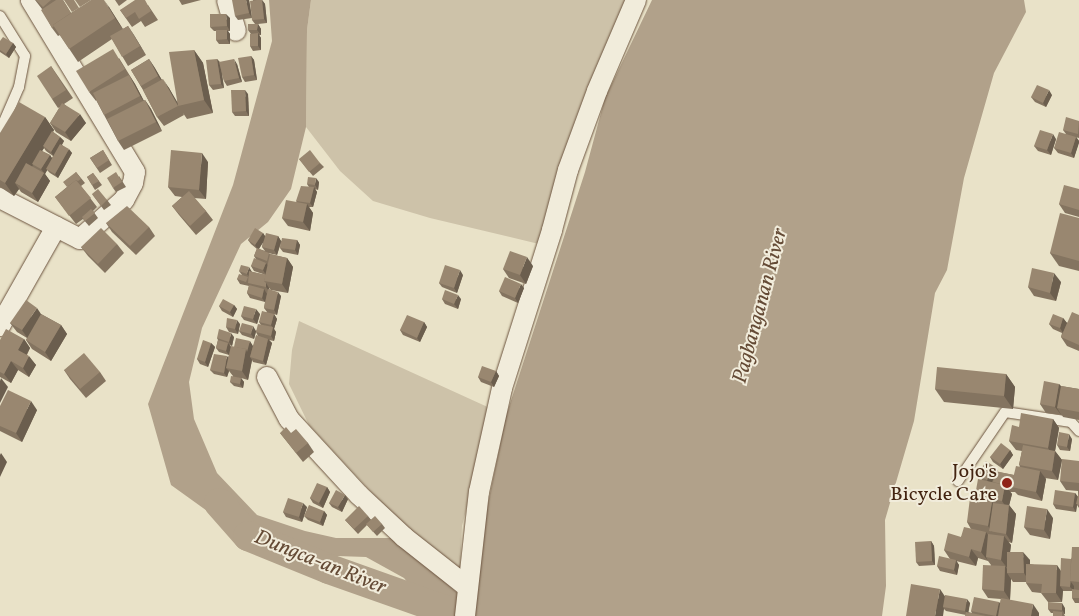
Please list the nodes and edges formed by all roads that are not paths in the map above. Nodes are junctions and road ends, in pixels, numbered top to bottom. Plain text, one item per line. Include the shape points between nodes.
1 (31, 0) edge
2 (227, 0) edge
3 (636, 0) edge
4 (0, 16) edge
5 (236, 31) dead end
6 (0, 131) edge
7 (0, 198) edge
8 (56, 226) junction
9 (0, 326) edge
10 (267, 377) dead end
11 (1079, 431) edge
12 (958, 481) dead end
13 (467, 590) junction
14 (465, 616) edge

1 - 8 street via 135,172 124,200 90,234 80,239
2 - 5 street
3 - 13 street via 568,170 502,388 478,492
4 - 6 lane via 25,56 19,87
7 - 8 street
8 - 9 street
10 - 13 street via 289,419 359,495
11 - 12 lane via 1071,422 1005,412
13 - 14 street

